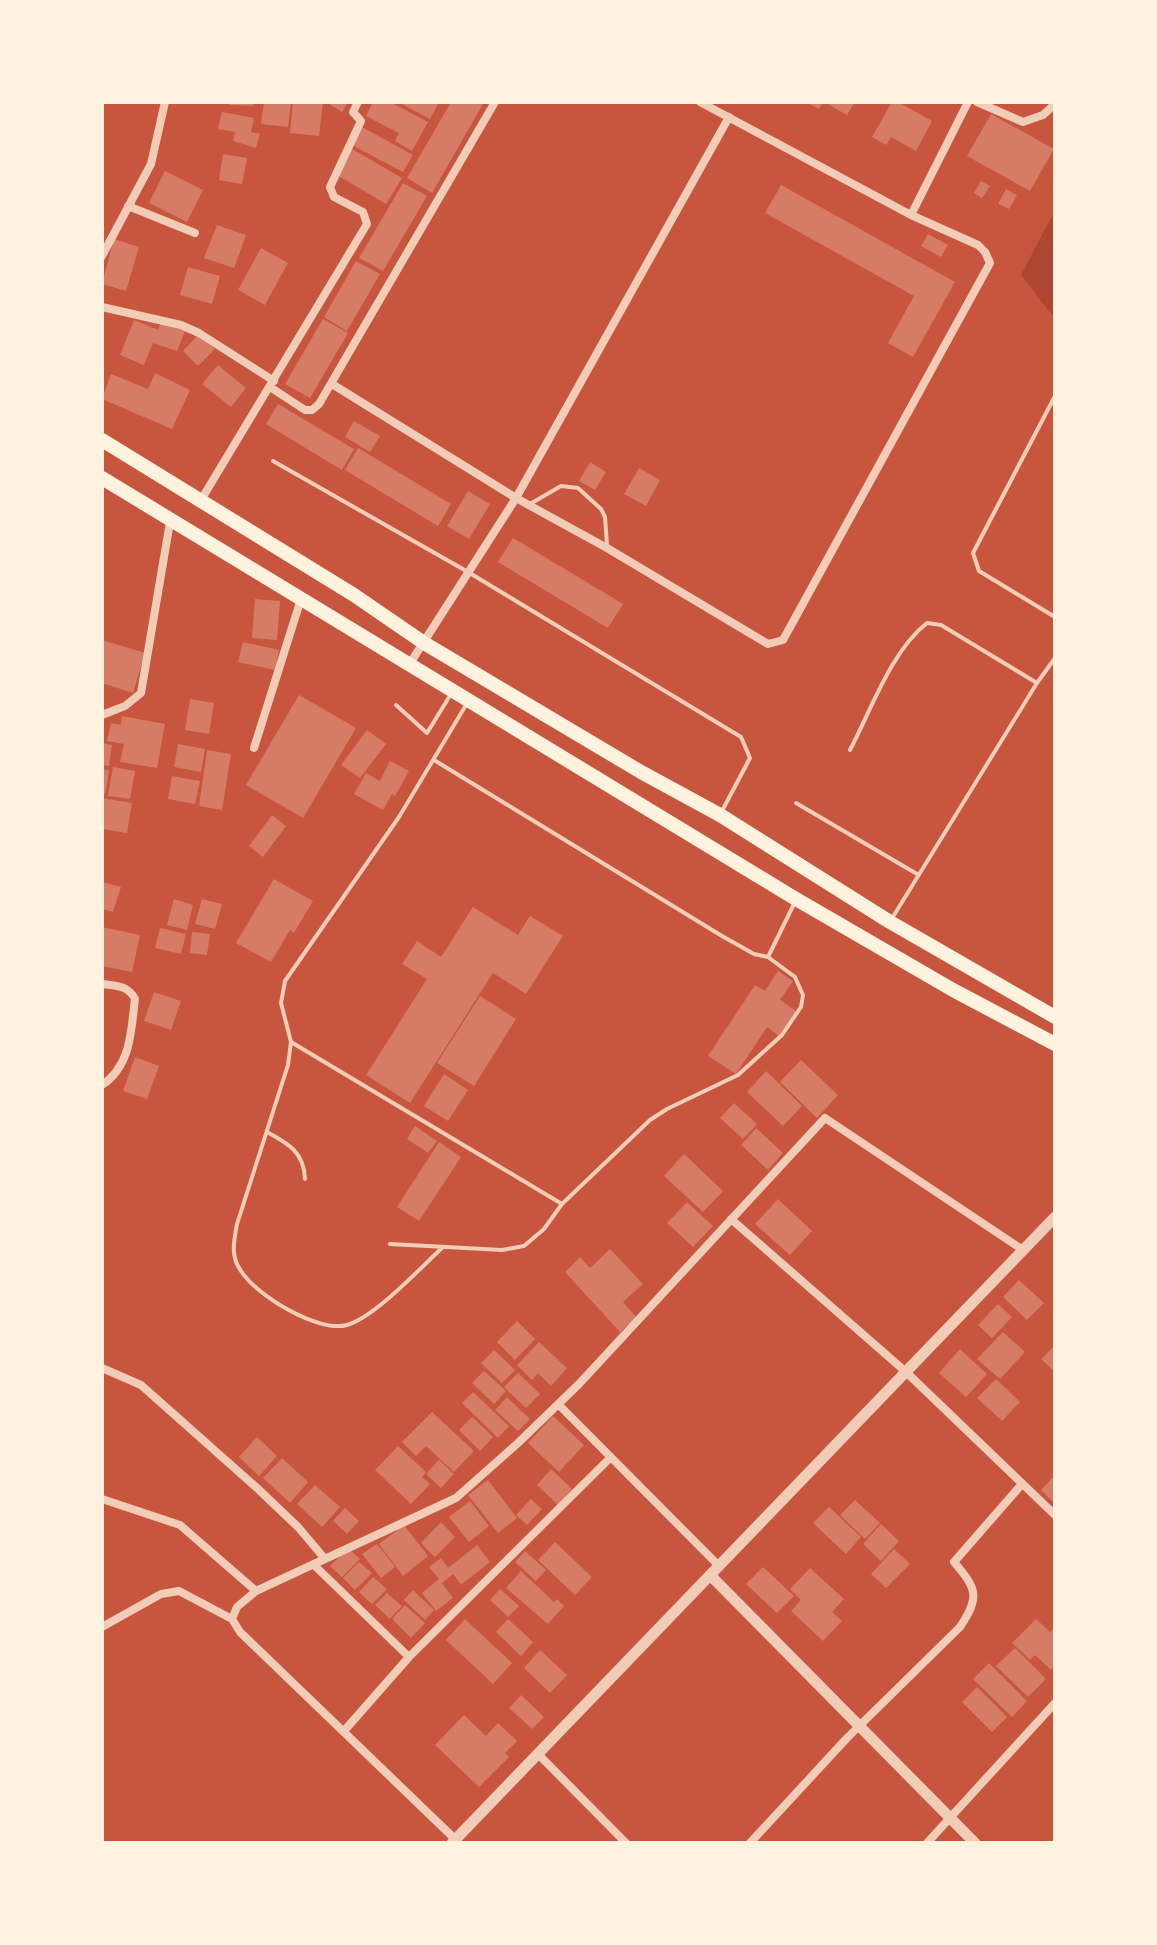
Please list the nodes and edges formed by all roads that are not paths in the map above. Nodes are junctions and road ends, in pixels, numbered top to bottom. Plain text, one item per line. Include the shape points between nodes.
1 (165, 102) edge
2 (358, 102) edge
3 (495, 102) edge
4 (700, 102) edge
5 (968, 102) edge
6 (977, 102) edge
7 (1055, 104) edge
8 (729, 117) junction
9 (128, 206) junction
10 (911, 215) junction
11 (195, 233) dead end
12 (102, 256) edge
13 (102, 307) edge
14 (272, 384) junction
15 (332, 384) junction
16 (1055, 396) edge
17 (102, 440) edge
18 (273, 461) dead end
19 (102, 478) edge
20 (516, 498) junction
21 (201, 500) junction
22 (530, 504) junction
23 (170, 522) junction
24 (607, 548) junction
25 (468, 572) junction
26 (301, 599) junction
27 (1055, 617) edge
28 (424, 643) junction
29 (1055, 658) edge
30 (408, 666) junction
31 (1037, 683) junction
32 (453, 692) junction
33 (469, 701) junction
34 (396, 705) dead end
35 (102, 715) edge
36 (581, 736) junction
37 (254, 748) dead end
38 (850, 750) dead end
39 (434, 760) junction
40 (568, 760) junction
41 (641, 772) junction
42 (628, 795) junction
43 (796, 803) dead end
44 (720, 815) junction
45 (917, 874) junction
46 (796, 899) junction
47 (890, 922) junction
48 (768, 957) junction
49 (102, 984) edge
50 (1055, 1017) edge
51 (291, 1042) junction
52 (1055, 1044) edge
53 (102, 1085) edge
54 (267, 1132) junction
55 (305, 1179) dead end
56 (562, 1204) junction
57 (1055, 1217) edge
58 (731, 1219) junction
59 (390, 1244) dead end
60 (444, 1247) junction
61 (1023, 1250) junction
62 (102, 1368) edge
63 (906, 1372) junction
64 (558, 1404) junction
65 (611, 1457) junction
66 (1022, 1484) junction
67 (102, 1499) edge
68 (1055, 1515) edge
69 (325, 1559) junction
70 (314, 1565) junction
71 (715, 1570) junction
72 (256, 1591) junction
73 (232, 1619) junction
74 (102, 1627) edge
75 (409, 1657) junction
76 (1055, 1703) edge
77 (859, 1726) junction
78 (344, 1731) junction
79 (538, 1754) junction
80 (951, 1819) junction
81 (456, 1842) edge
82 (626, 1843) edge
83 (750, 1843) edge
84 (927, 1843) edge
85 (975, 1843) edge

1 - 9 street via 151,164
2 - 14 street via 353,112 361,121 330,187 334,197 363,212 367,224
3 - 15 street
4 - 8 street
5 - 10 street
6 - 7 street via 1023,122
8 - 10 street
8 - 20 street
9 - 11 street
9 - 12 street
10 - 24 street via 978,245 990,263 783,640 768,644
13 - 14 street via 199,333
14 - 15 street via 312,410
14 - 21 street
15 - 20 street
16 - 27 lane via 973,553 979,571
17 - 21 highway
18 - 25 lane
19 - 23 highway
20 - 22 street
20 - 25 street
21 - 28 highway
22 - 24 street
22 - 24 lane via 561,486 578,488 605,517
23 - 26 highway
23 - 35 street via 141,693
25 - 28 street
25 - 44 lane via 741,737 750,758
26 - 30 highway
26 - 37 street
28 - 30 street
28 - 36 highway
29 - 31 lane
30 - 32 highway
31 - 38 lane via 941,625 927,623 897,658
31 - 45 lane
32 - 33 highway
32 - 34 lane via 427,733
33 - 39 lane
33 - 40 highway
36 - 40 highway via 585,753
36 - 41 highway
39 - 48 lane via 722,936
39 - 51 lane via 285,981 281,1003
40 - 42 highway
41 - 42 highway via 626,777
41 - 44 highway
42 - 46 highway
43 - 45 lane
44 - 47 highway
45 - 47 lane
46 - 48 lane
46 - 52 highway
47 - 50 highway
48 - 56 lane via 795,977 803,995 782,1035 738,1075 650,1120
49 - 53 street via 123,987 135,999 126,1057
51 - 54 lane
51 - 56 lane
54 - 55 lane via 291,1145 304,1163
54 - 60 lane via 232,1249 240,1271 260,1291 293,1312 344,1326 365,1317
56 - 60 lane via 524,1246
57 - 61 street
58 - 61 street via 825,1118
58 - 63 street
58 - 64 street
59 - 60 lane
61 - 63 street
62 - 69 street via 141,1385 268,1497
63 - 66 street
63 - 71 street
64 - 65 street
64 - 69 street via 456,1498
65 - 71 street
65 - 75 street
66 - 68 street
66 - 77 street via 954,1562 973,1584 974,1595 960,1627
67 - 72 street via 180,1525
69 - 70 street
70 - 72 street
70 - 75 street
71 - 77 street
71 - 79 street
72 - 73 street via 237,1607
73 - 74 street via 179,1591 161,1594
73 - 78 street
75 - 78 street
76 - 80 street
77 - 80 street
77 - 83 street
78 - 81 street
79 - 81 street
79 - 82 street
80 - 84 street
80 - 85 street

